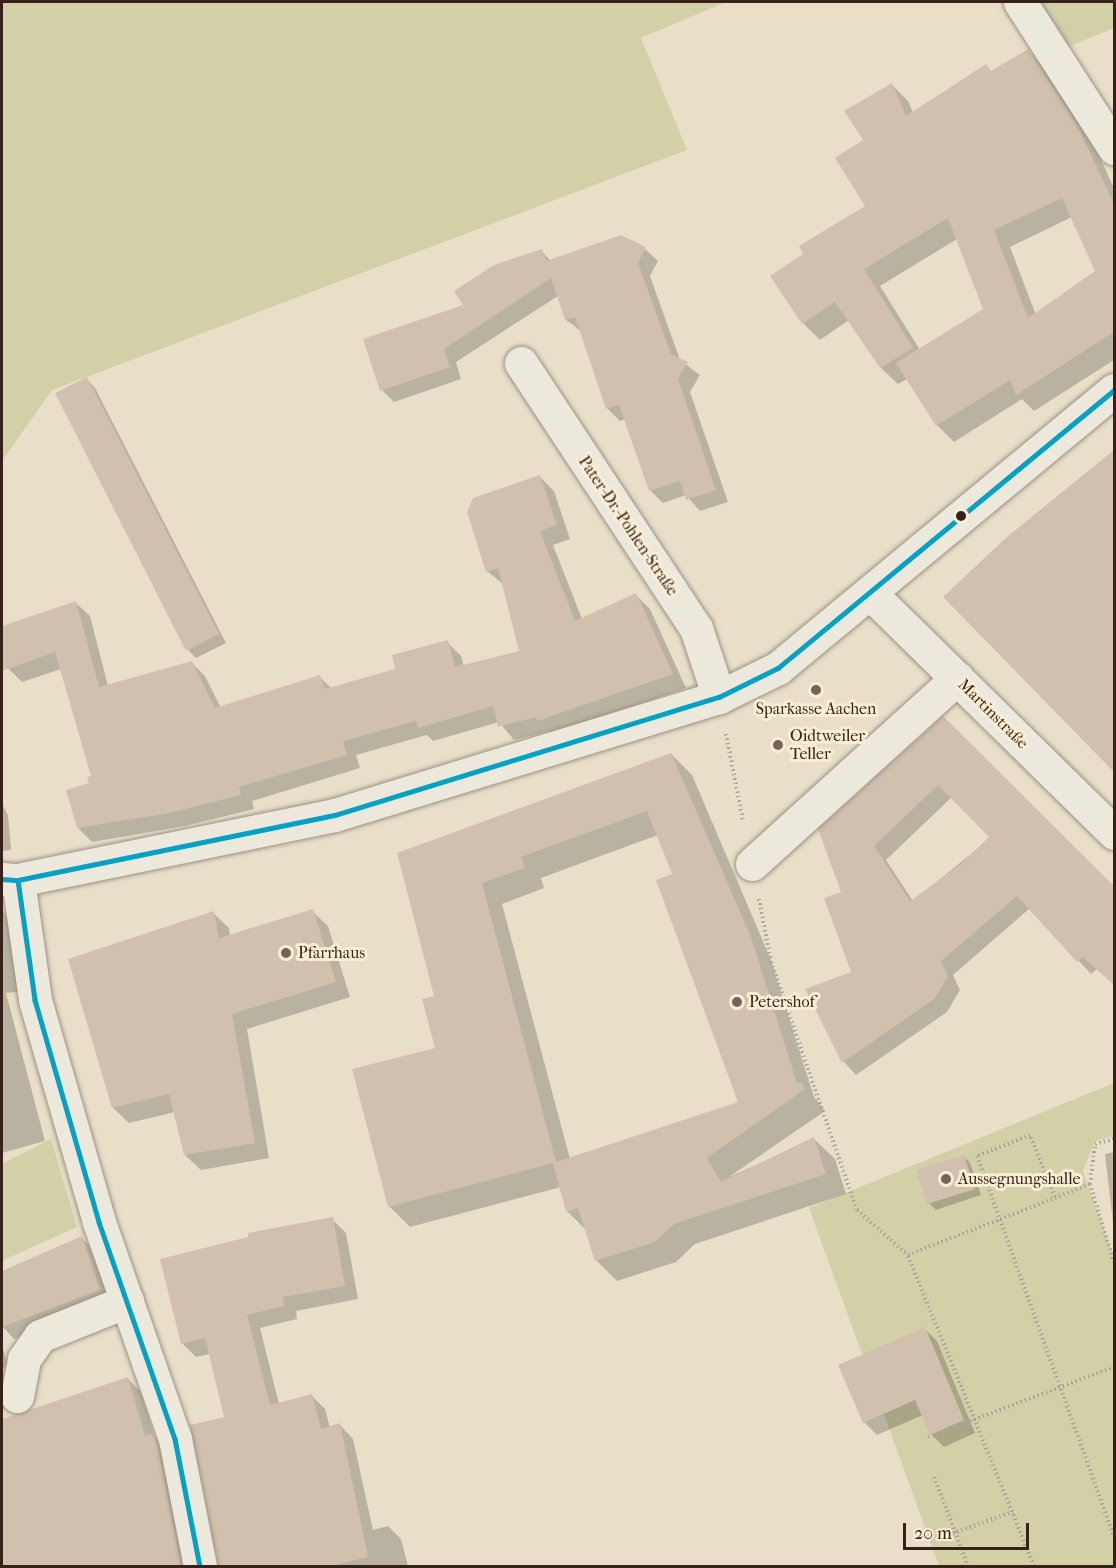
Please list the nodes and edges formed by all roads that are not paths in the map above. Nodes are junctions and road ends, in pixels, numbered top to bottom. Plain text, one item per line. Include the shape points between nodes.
1 (1020, 2) edge
2 (1114, 148) edge
3 (521, 363) dead end
4 (1114, 390) edge
5 (872, 594) junction
6 (957, 678) junction
7 (718, 697) junction
8 (1114, 833) edge
9 (752, 864) road end
10 (10, 880) edge
11 (127, 1300) junction
12 (17, 1396) dead end
13 (200, 1566) edge

1 - 2 street
3 - 7 street, Pater-Dr.-Pohlen-Straße via 696,628
4 - 5 street
5 - 6 street, Martinstraße
5 - 7 street via 778,668
6 - 8 street, Martinstraße
6 - 9 street
7 - 10 street via 335,815
10 - 11 street via 35,1000 99,1222
11 - 12 street via 40,1336 24,1359
11 - 13 street via 175,1439

